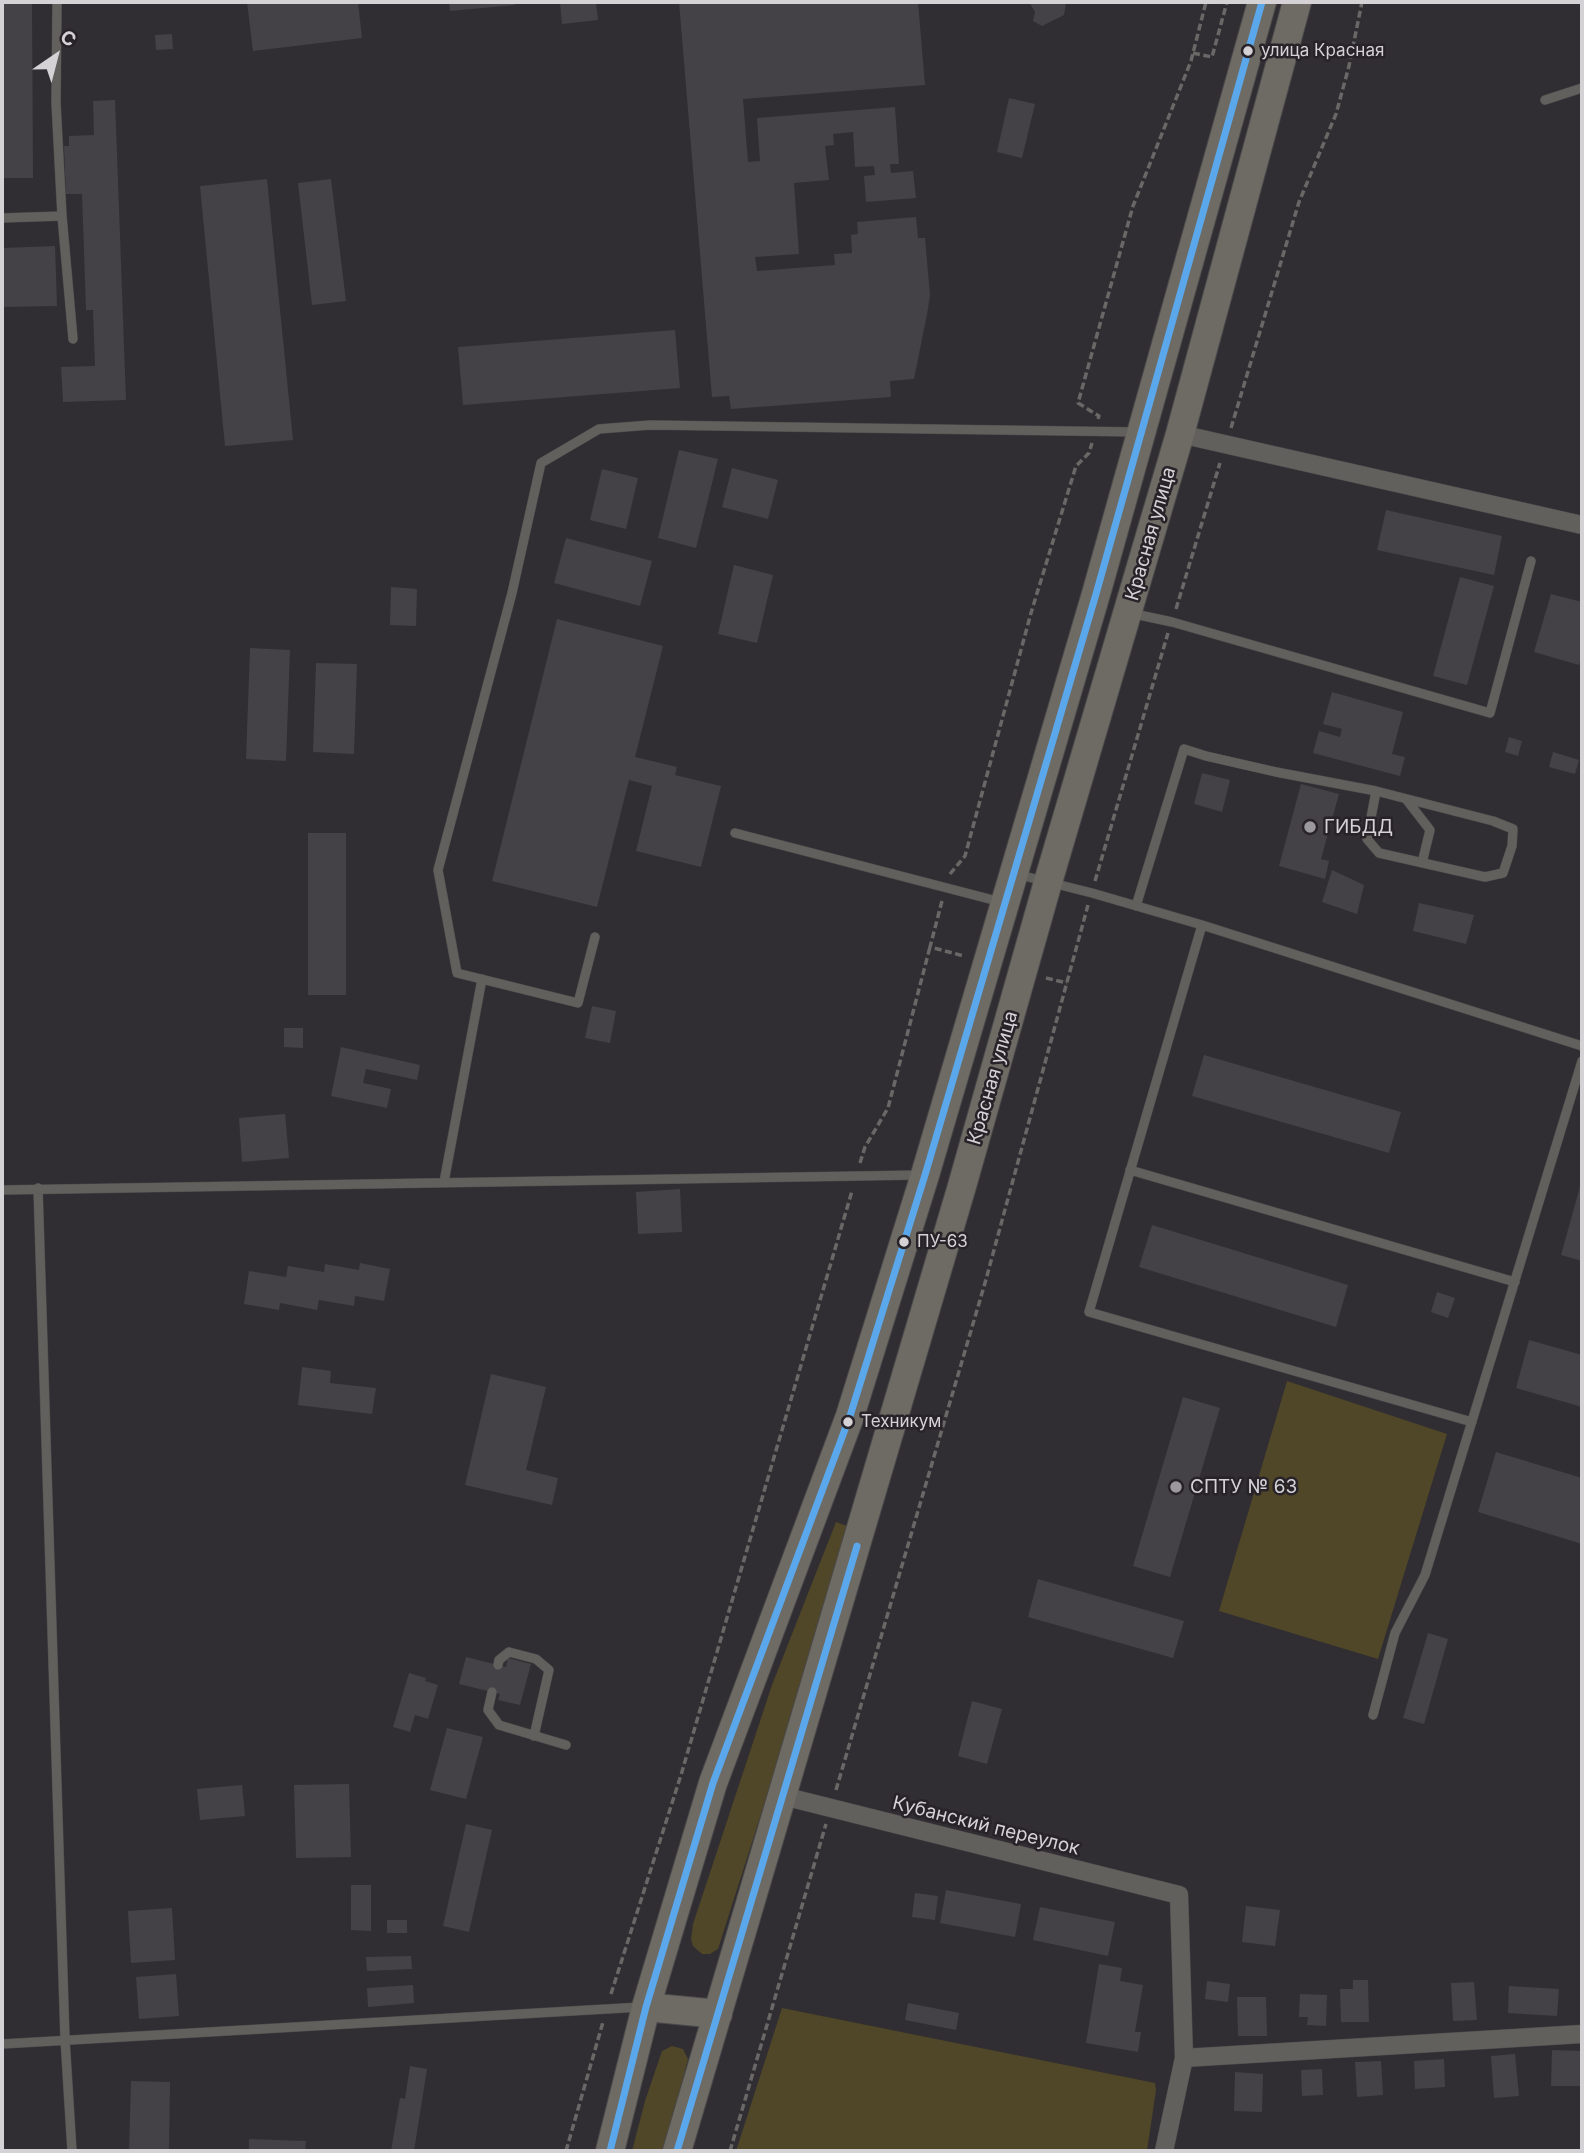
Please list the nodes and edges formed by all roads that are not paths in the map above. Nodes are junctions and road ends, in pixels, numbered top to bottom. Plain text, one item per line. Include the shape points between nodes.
1 (57, 2) edge
2 (1262, 2) edge
3 (1297, 2) edge
4 (1582, 88) edge
5 (1545, 100) dead end
6 (62, 216) junction
7 (2, 218) edge
8 (73, 339) dead end
9 (1142, 432) junction
10 (1180, 434) junction
11 (1582, 524) edge
12 (1531, 561) dead end
13 (1128, 612) junction
14 (1376, 791) junction
15 (1406, 799) junction
16 (735, 834) dead end
17 (1422, 863) junction
18 (1014, 873) junction
19 (1048, 882) junction
20 (1005, 903) junction
21 (1136, 906) junction
22 (1202, 925) junction
23 (595, 937) dead end
24 (482, 979) junction
25 (1582, 1046) edge
26 (1582, 1061) edge
27 (1130, 1170) junction
28 (925, 1175) junction
29 (444, 1182) junction
30 (38, 1188) junction
31 (2, 1190) edge
32 (1515, 1282) junction
33 (1472, 1422) junction
34 (498, 1665) dead end
35 (492, 1692) dead end
36 (1373, 1715) dead end
37 (534, 1736) junction
38 (566, 1745) dead end
39 (783, 1796) junction
40 (646, 2007) junction
41 (718, 2014) junction
42 (1582, 2034) edge
43 (65, 2039) junction
44 (2, 2044) edge
45 (1184, 2058) junction
46 (72, 2151) edge
47 (610, 2151) edge
48 (677, 2151) edge
49 (1164, 2151) edge

1 - 6 lane
2 - 9 main road, Красная улица
3 - 10 main road, Красная улица
4 - 5 lane
6 - 7 lane
6 - 8 lane
9 - 18 main road, Красная улица
9 - 24 lane via 650,425 599,429 541,463 512,593 438,870 457,973
10 - 11 street
10 - 13 main road, Красная улица
12 - 13 lane via 1490,713
13 - 19 main road, Красная улица
14 - 15 lane
14 - 17 lane via 1367,839 1379,853
14 - 21 lane via 1184,749
15 - 17 lane via 1430,830
15 - 17 lane via 1513,829 1503,873 1485,877
16 - 20 lane
18 - 19 lane
18 - 20 main road, Красная улица
19 - 21 lane
19 - 39 main road, Красная улица
20 - 28 main road, Красная улица
21 - 22 lane
22 - 25 lane
22 - 27 lane
23 - 24 lane via 578,1003
24 - 29 lane
26 - 32 lane
27 - 32 lane
27 - 33 lane via 1089,1312
28 - 29 lane
28 - 40 main road, Красная улица via 850,1416 713,1783
29 - 30 lane
30 - 31 lane
30 - 43 lane
32 - 33 lane
33 - 36 lane via 1425,1575 1395,1633
34 - 37 lane via 509,1652 536,1659 549,1670
35 - 37 lane via 488,1710 499,1725
37 - 38 lane
39 - 41 main road, Красная улица
39 - 45 street, Кубанский переулок via 1179,1895
40 - 41 main road
40 - 43 lane
40 - 47 main road, Красная улица
41 - 48 main road, Красная улица
42 - 45 street
43 - 44 lane
43 - 46 lane
45 - 49 street

